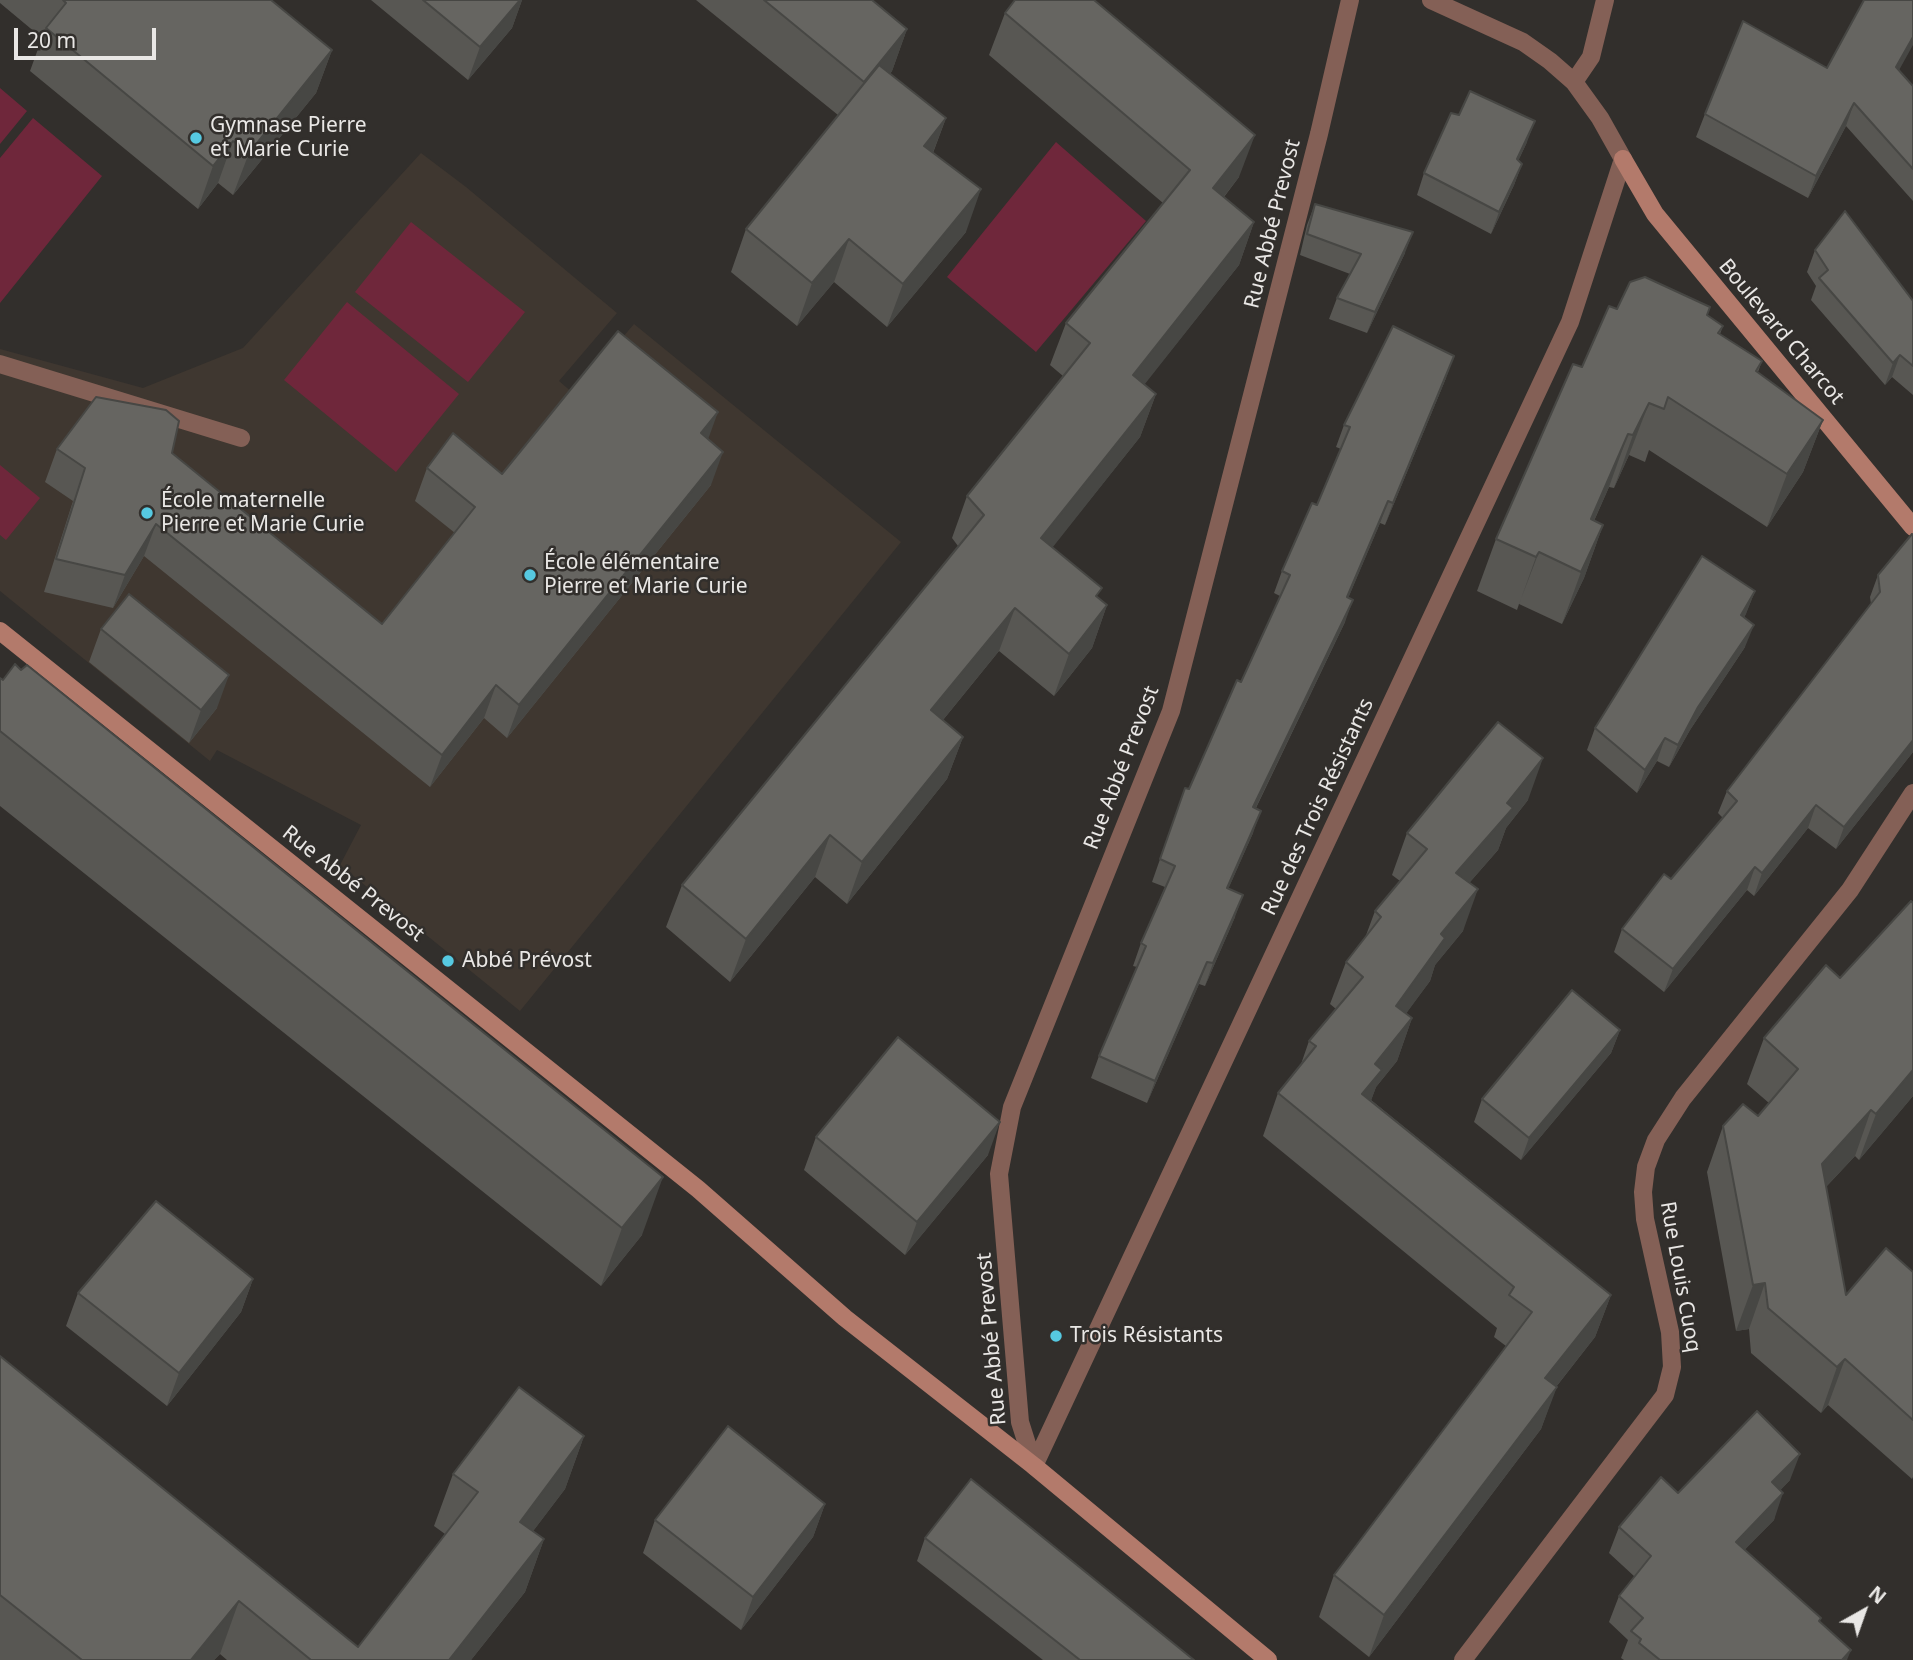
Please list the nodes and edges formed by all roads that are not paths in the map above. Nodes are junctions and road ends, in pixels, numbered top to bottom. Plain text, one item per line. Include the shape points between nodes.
1 (1350, 0) edge
2 (1431, 0) edge
3 (1605, 0) edge
4 (1574, 82) junction
5 (1623, 159) junction
6 (0, 364) edge
7 (241, 438) dead end
8 (1913, 527) edge
9 (0, 631) edge
10 (1913, 793) edge
11 (1034, 1466) junction
12 (1268, 1660) edge
13 (1463, 1660) edge

1 - 11 street, Rue Abbé Prevost via 1320,134 1171,711 1012,1107 999,1174 1020,1422
2 - 4 street via 1522,42
3 - 4 street via 1591,57
4 - 5 street
5 - 8 street, Boulevard Charcot via 1655,215
5 - 11 street, Rue des Trois Résistants via 1570,322
6 - 7 street
9 - 11 street, Rue Abbé Prevost via 698,1189 845,1318
10 - 13 street, Rue Louis Cuoq via 1850,890 1683,1098 1656,1140 1643,1192 1670,1332 1672,1367 1665,1395
11 - 12 street, Rue Abbé Prevost

